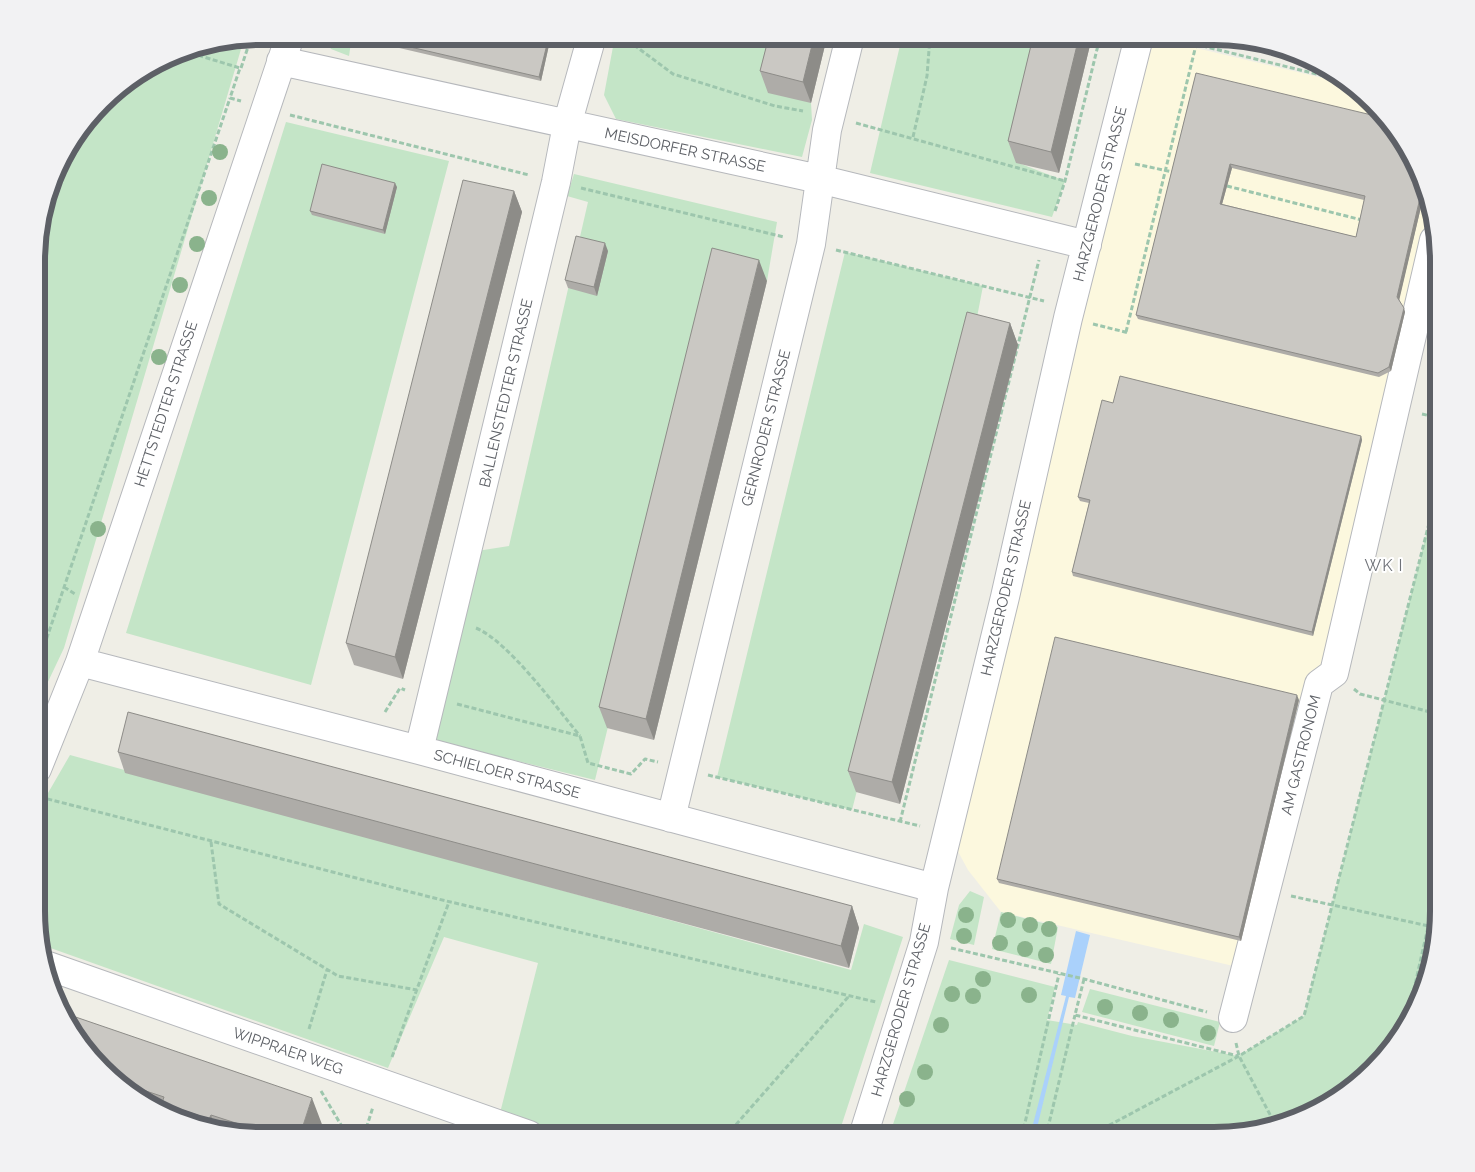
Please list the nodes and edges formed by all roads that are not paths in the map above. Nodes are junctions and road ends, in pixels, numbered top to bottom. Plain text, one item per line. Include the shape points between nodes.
1 (589, 45) edge
2 (848, 45) edge
3 (1137, 45) edge
4 (286, 49) edge
5 (567, 125) junction
6 (819, 179) junction
7 (1087, 245) junction
8 (1430, 257) edge
9 (80, 662) junction
10 (45, 749) edge
11 (419, 750) junction
12 (671, 818) junction
13 (934, 888) junction
14 (52, 967) edge
15 (1233, 1018) road end
16 (506, 1127) edge
17 (866, 1127) edge

1 - 5 street, BALLENSTEDTER STRASSE
2 - 6 street, GERNRODER STRASSE
3 - 7 street, HARZGERODER STRASSE
4 - 5 street, MEISDORFER STRASSE
4 - 9 street, HETTSTEDTER STRASSE
5 - 6 street, MEISDORFER STRASSE
5 - 11 street, BALLENSTEDTER STRASSE
6 - 7 street, MEISDORFER STRASSE
6 - 12 street, GERNRODER STRASSE via 811,244
7 - 13 street, HARZGERODER STRASSE
8 - 15 street, AM GASTRONOM via 1334,673 1319,684
9 - 10 street, HETTSTEDTER STRASSE
9 - 11 street, SCHIELOER STRASSE
11 - 12 street, SCHIELOER STRASSE
12 - 13 street, SCHIELOER STRASSE
13 - 17 street, HARZGERODER STRASSE via 924,942
14 - 16 street, WIPPRAER WEG

